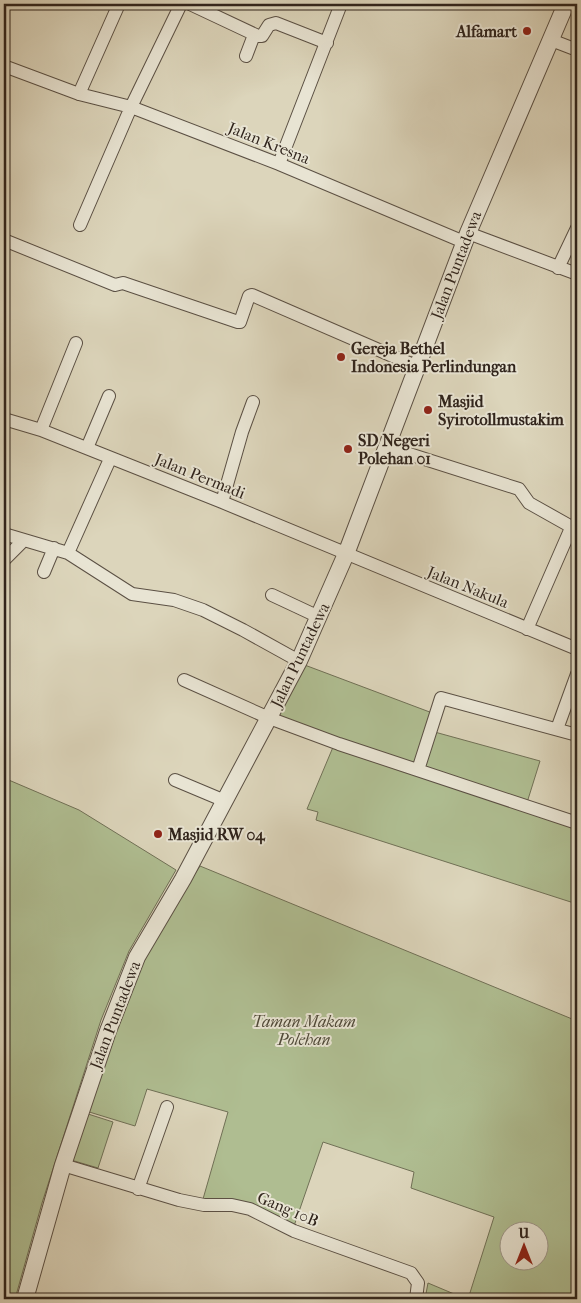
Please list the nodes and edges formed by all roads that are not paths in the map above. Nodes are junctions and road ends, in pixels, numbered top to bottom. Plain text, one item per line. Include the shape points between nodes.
1 (119, 4) edge
2 (181, 4) edge
3 (190, 4) edge
4 (341, 4) edge
5 (566, 4) edge
6 (254, 34) junction
7 (551, 40) junction
8 (327, 43) junction
9 (577, 50) edge
10 (246, 56) dead end
11 (4, 66) edge
12 (79, 94) junction
13 (132, 107) junction
14 (279, 164) junction
15 (80, 225) dead end
16 (577, 228) edge
17 (466, 238) junction
18 (4, 240) edge
19 (558, 268) junction
20 (577, 274) edge
21 (76, 343) dead end
22 (418, 367) junction
23 (109, 396) dead end
24 (253, 402) dead end
25 (4, 419) edge
26 (41, 430) junction
27 (387, 447) junction
28 (87, 448) junction
29 (110, 458) junction
30 (222, 502) junction
31 (574, 529) edge
32 (4, 534) edge
33 (22, 541) junction
34 (54, 548) junction
35 (68, 553) junction
36 (346, 554) junction
37 (4, 560) edge
38 (44, 572) dead end
39 (272, 595) dead end
40 (319, 617) junction
41 (527, 629) junction
42 (577, 649) edge
43 (299, 661) junction
44 (577, 674) edge
45 (184, 680) dead end
46 (269, 718) junction
47 (556, 729) junction
48 (577, 735) edge
49 (418, 770) junction
50 (175, 780) dead end
51 (225, 801) junction
52 (577, 821) edge
53 (167, 1107) dead end
54 (62, 1165) junction
55 (138, 1189) junction
56 (25, 1299) edge
57 (416, 1299) edge

1 - 12 street
2 - 13 street
3 - 6 street
4 - 8 street
5 - 7 street, Jalan Puntadewa
6 - 8 street via 262,36 269,25 276,23
6 - 10 street
7 - 9 street
7 - 17 street, Jalan Puntadewa
8 - 14 street
11 - 12 street, Jalan Kresna
12 - 13 street, Jalan Kresna
13 - 14 street, Jalan Kresna
13 - 15 street
14 - 17 street, Jalan Kresna
16 - 19 street
17 - 19 street, Jalan Kresna
17 - 22 street, Jalan Puntadewa
18 - 22 street via 115,285 123,283 238,322 252,295
19 - 20 street, Jalan Kresna
21 - 26 street
22 - 27 street, Jalan Puntadewa
23 - 28 street
24 - 30 street
25 - 26 street, Jalan Permadi
26 - 28 street, Jalan Permadi
27 - 31 street via 519,489 529,503
27 - 36 street, Jalan Puntadewa
28 - 29 street, Jalan Permadi
29 - 30 street, Jalan Permadi
29 - 35 street
30 - 36 street, Jalan Permadi
31 - 41 street
32 - 33 street
33 - 34 street
33 - 37 street
34 - 35 street
34 - 38 street
35 - 43 street via 132,594 174,600 203,610
36 - 40 street, Jalan Puntadewa
36 - 41 street, Jalan Nakula
39 - 40 street
40 - 43 street, Jalan Puntadewa
41 - 42 street, Jalan Nakula
43 - 46 street, Jalan Puntadewa
44 - 47 street
45 - 46 street
46 - 49 street
46 - 51 street, Jalan Puntadewa
47 - 48 street
47 - 49 street via 441,698
49 - 52 street
50 - 51 street
51 - 54 street, Jalan Puntadewa via 137,957
53 - 55 street
54 - 55 street, Gang 10B
54 - 56 street, Jalan Puntadewa
55 - 57 street, Gang 10B via 204,1205 250,1209 294,1231 411,1273 418,1284

